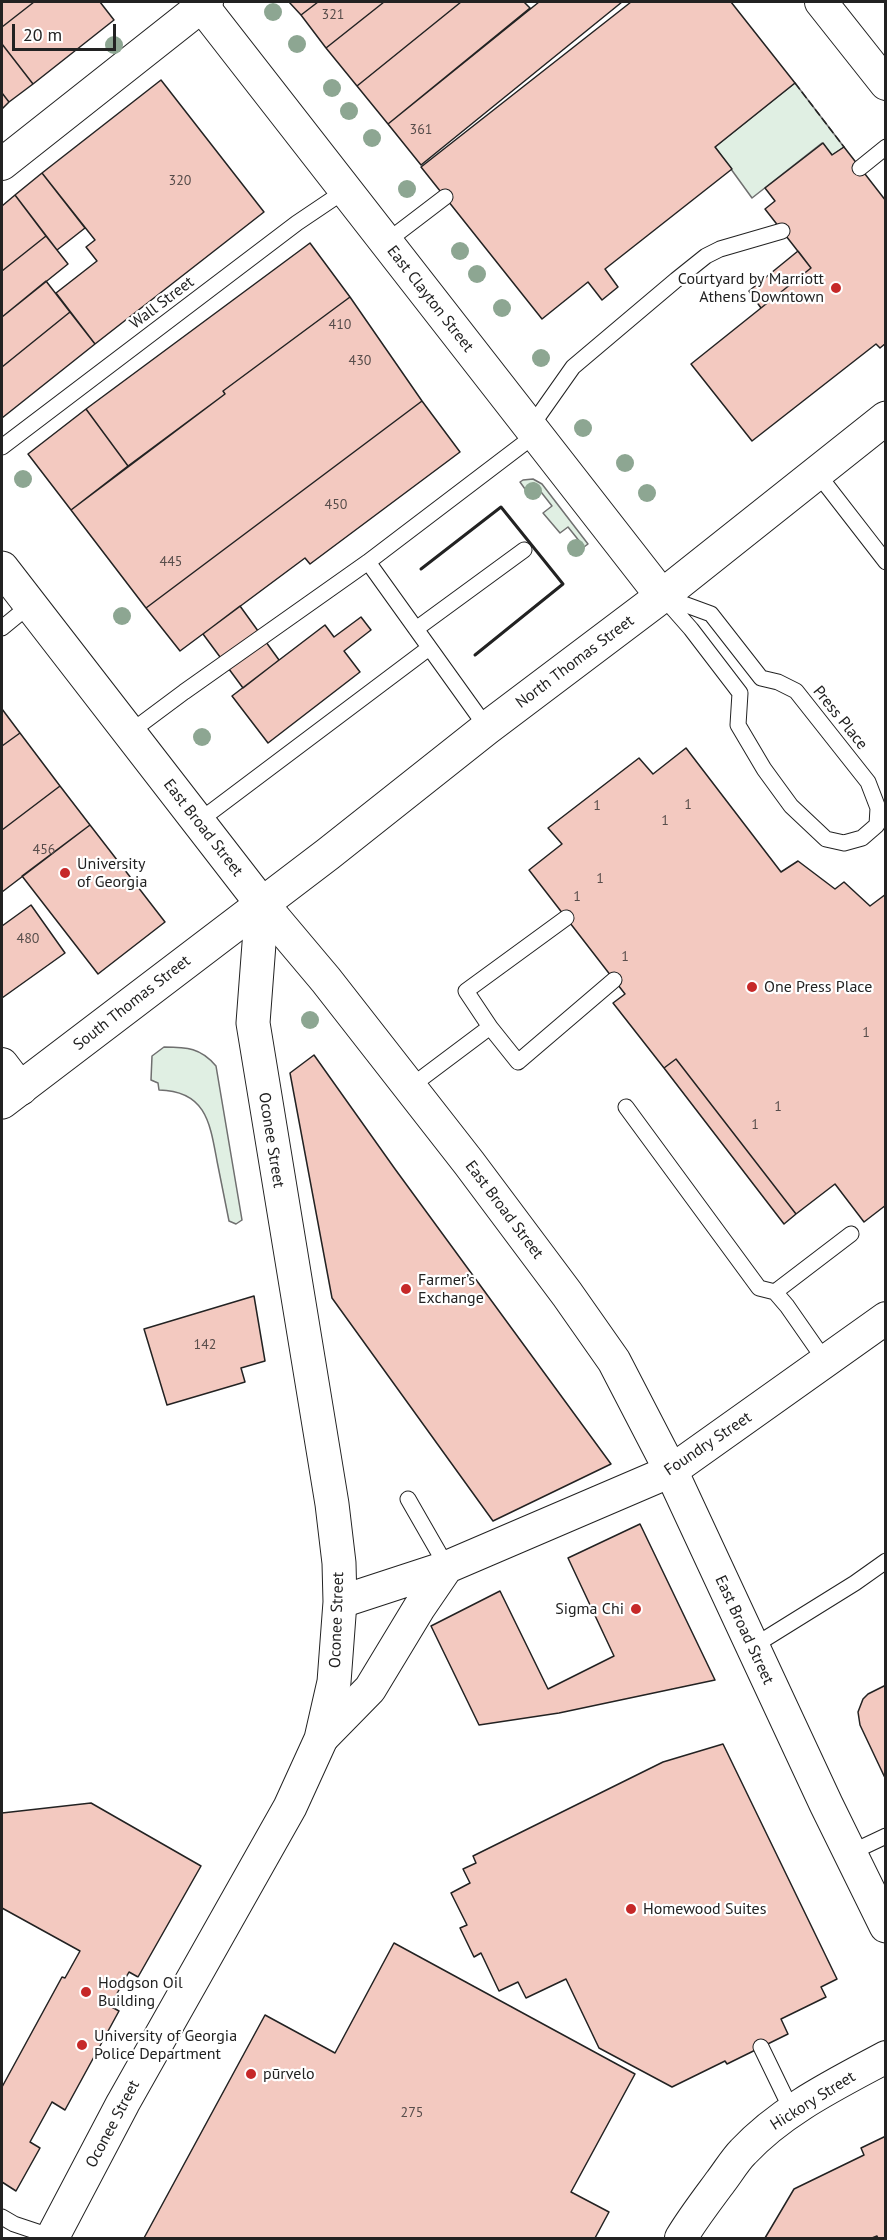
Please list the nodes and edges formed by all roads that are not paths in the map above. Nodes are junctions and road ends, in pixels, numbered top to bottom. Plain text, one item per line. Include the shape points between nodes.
1 (821, 2) edge
2 (203, 3) edge
3 (885, 84) edge
4 (885, 147) edge
5 (2, 164) edge
6 (860, 168) dead end
7 (346, 190) junction
8 (445, 197) dead end
9 (782, 231) dead end
10 (386, 242) junction
11 (885, 418) edge
12 (532, 432) junction
13 (2, 447) edge
14 (817, 473) junction
15 (524, 550) dead end
16 (368, 562) junction
17 (885, 562) edge
18 (2, 568) edge
19 (662, 596) junction
20 (30, 605) junction
21 (2, 628) edge
22 (416, 629) junction
23 (429, 648) junction
24 (761, 678) junction
25 (740, 693) junction
26 (487, 728) junction
27 (129, 733) junction
28 (198, 821) junction
29 (262, 903) junction
30 (566, 918) dead end
31 (614, 980) dead end
32 (490, 1027) junction
33 (8, 1085) edge
34 (410, 1088) junction
35 (626, 1107) dead end
36 (851, 1234) dead end
37 (775, 1292) junction
38 (885, 1318) edge
39 (826, 1362) junction
40 (671, 1471) junction
41 (408, 1499) dead end
42 (885, 1561) edge
43 (447, 1567) junction
44 (340, 1602) junction
45 (752, 1647) junction
46 (321, 1739) junction
47 (885, 1836) edge
48 (850, 1853) junction
49 (885, 1926) edge
50 (761, 2047) dead end
51 (885, 2057) edge
52 (792, 2111) junction
53 (2, 2217) edge
54 (52, 2238) edge
55 (681, 2238) edge

1 - 3 street
2 - 5 street
2 - 7 main road, East Clayton Street
4 - 6 lane
7 - 10 main road, East Clayton Street
7 - 13 lane, Wall Street
8 - 10 lane
9 - 12 lane via 720,249 676,280 573,367
10 - 12 main road, East Clayton Street
11 - 14 main road, North Thomas Street
12 - 16 lane
12 - 19 main road, East Clayton Street
14 - 17 lane
14 - 19 main road, North Thomas Street
15 - 22 lane
16 - 22 lane
16 - 27 lane
18 - 20 main road, East Broad Street
19 - 24 lane via 711,614
19 - 25 lane
19 - 26 main road, North Thomas Street
20 - 21 lane
20 - 27 main road, East Broad Street
22 - 23 lane
23 - 26 lane
23 - 28 lane
24 - 25 lane
24 - 25 lane, Press Place via 796,691 868,782 878,808 877,825 862,838 844,843 826,838 791,806 738,725
26 - 29 main road, North Thomas Street
27 - 28 main road, East Broad Street
28 - 29 main road, East Broad Street
29 - 33 main road, South Thomas Street
29 - 34 main road, East Broad Street
29 - 44 main road, Oconee Street via 253,1023 332,1504
30 - 32 lane via 466,992
31 - 32 lane via 518,1062
32 - 34 lane
34 - 40 main road, East Broad Street via 614,1361
35 - 37 lane via 759,1288
36 - 37 lane
37 - 39 lane
38 - 39 street, Foundry Street
39 - 40 street, Foundry Street
40 - 43 street, Foundry Street
40 - 45 main road, East Broad Street
41 - 43 lane
42 - 45 lane
43 - 44 street, Foundry Street
43 - 46 street via 370,1689
44 - 46 main road, Oconee Street via 334,1682
45 - 48 main road, East Broad Street
46 - 54 main road, Oconee Street via 290,1807 123,2103
47 - 48 lane
48 - 49 main road, East Broad Street
50 - 52 lane
51 - 52 street, Hickory Street
52 - 55 street, Hickory Street via 742,2152
53 - 54 lane

